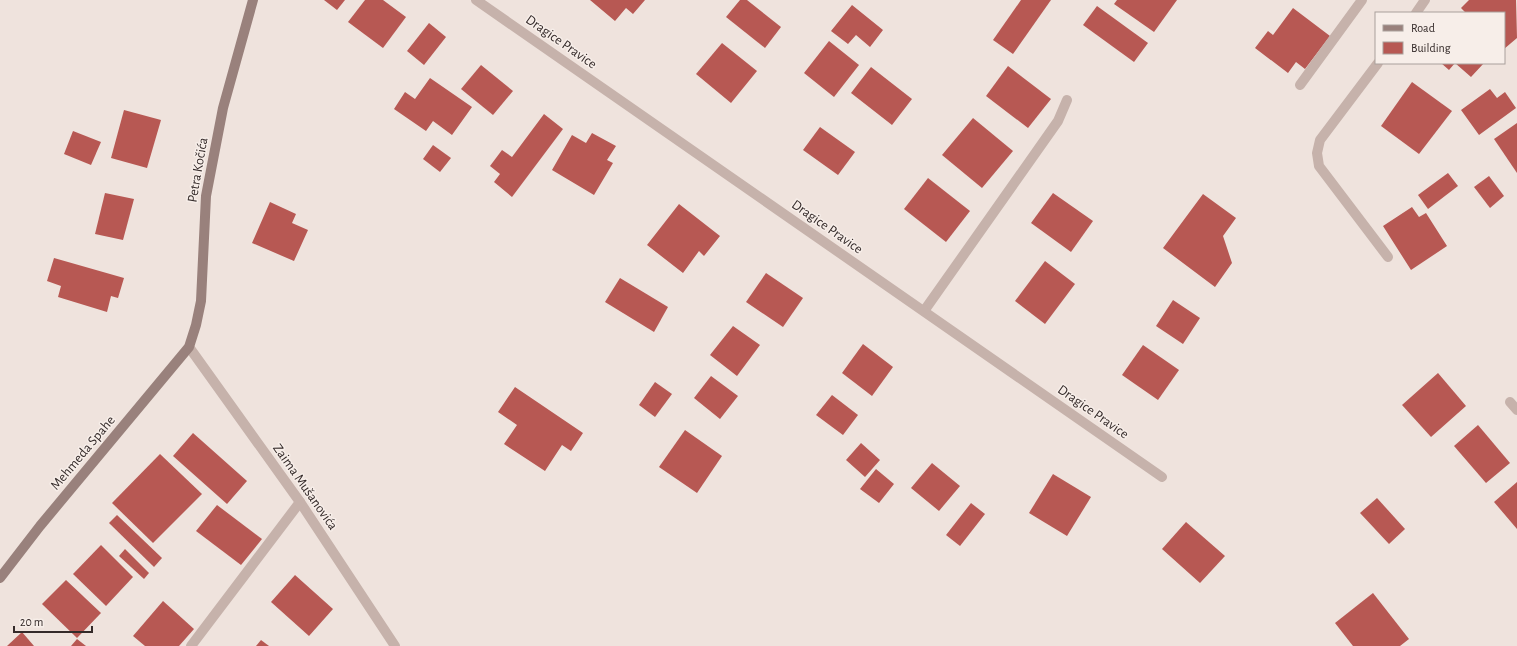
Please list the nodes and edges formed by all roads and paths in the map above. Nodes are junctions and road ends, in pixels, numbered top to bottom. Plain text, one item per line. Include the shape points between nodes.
1 (253, 0) edge
2 (476, 0) edge
3 (1362, 0) edge
4 (1425, 0) edge
5 (1417, 12) edge
6 (1377, 64) edge
7 (1300, 85) dead end
8 (1067, 100) dead end
9 (1388, 257) dead end
10 (924, 311) junction
11 (189, 347) junction
12 (1510, 402) dead end
13 (1517, 410) edge
14 (1162, 477) dead end
15 (300, 502) junction
16 (0, 578) edge
17 (191, 646) edge
18 (395, 646) edge

1 - 11 street, Petra Kočića via 223,108 206,196 201,301
2 - 10 street, Dragice Pravice
3 - 7 street
4 - 5 street
6 - 9 street via 1320,140 1317,153 1319,166
8 - 10 street via 1058,121
10 - 14 street, Dragice Pravice
11 - 15 street, Zaima Mušanovića
11 - 16 street, Mehmeda Spahe
12 - 13 street
15 - 17 street
15 - 18 street, Zaima Mušanovića

